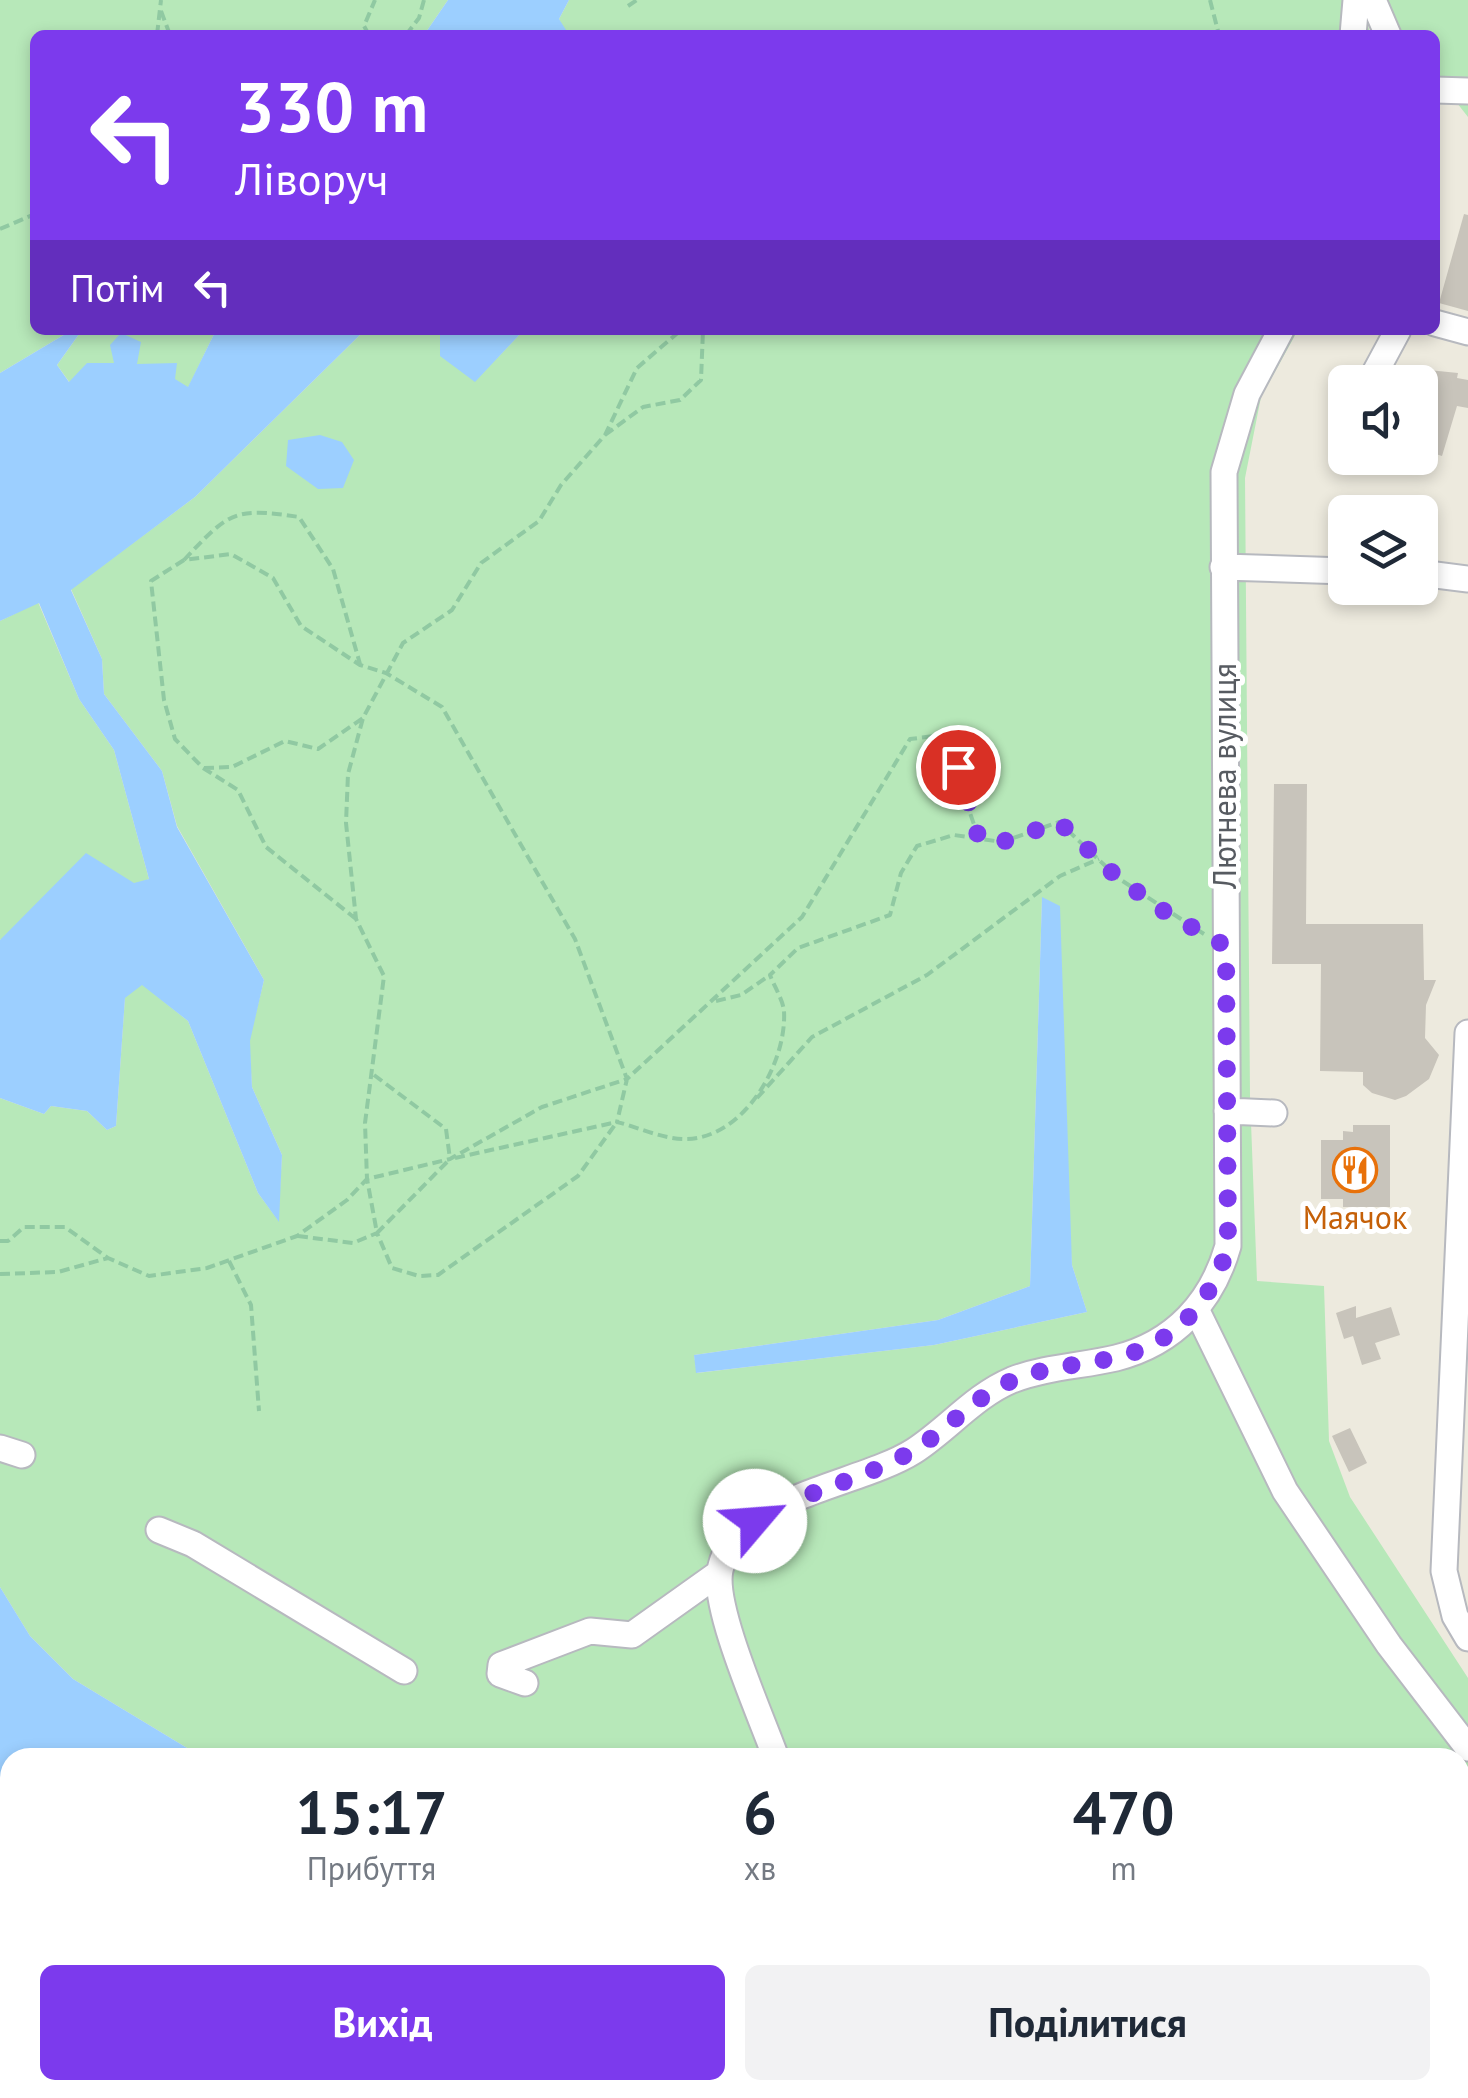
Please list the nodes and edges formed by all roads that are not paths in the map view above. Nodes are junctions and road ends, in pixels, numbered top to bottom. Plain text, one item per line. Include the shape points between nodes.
1 (1356, 0) edge
2 (1373, 0) edge
3 (1353, 30) edge
4 (1386, 30) edge
5 (1440, 90) edge
6 (1468, 91) edge
7 (1440, 324) edge
8 (1468, 332) edge
9 (1278, 335) edge
10 (1395, 335) edge
11 (1379, 365) edge
12 (1223, 566) junction
13 (1328, 570) edge
14 (1438, 575) edge
15 (1468, 579) edge
16 (1468, 1034) edge
17 (1227, 1111) junction
18 (1274, 1113) dead end
19 (1197, 1310) junction
20 (159, 1530) dead end
21 (719, 1573) junction
22 (1468, 1638) edge
23 (404, 1671) dead end
24 (525, 1683) dead end
25 (772, 1748) edge
26 (1468, 1748) edge

1 - 3 street
2 - 4 street
5 - 6 street
7 - 8 street
9 - 12 street, Лютнева вулиця via 1248,394 1227,458
10 - 11 street
12 - 13 street
12 - 17 street, Лютнева вулиця
14 - 15 street
16 - 22 street via 1444,1571
17 - 18 street
17 - 19 street, Лютнева вулиця via 1228,1246 1218,1282
19 - 21 street, Лютнева вулиця via 1176,1329 1120,1357 1011,1381 914,1451 781,1504 738,1536
19 - 26 street via 1285,1491
20 - 23 street
21 - 24 street via 632,1635 590,1631 501,1665 500,1674
21 - 25 street via 718,1596

